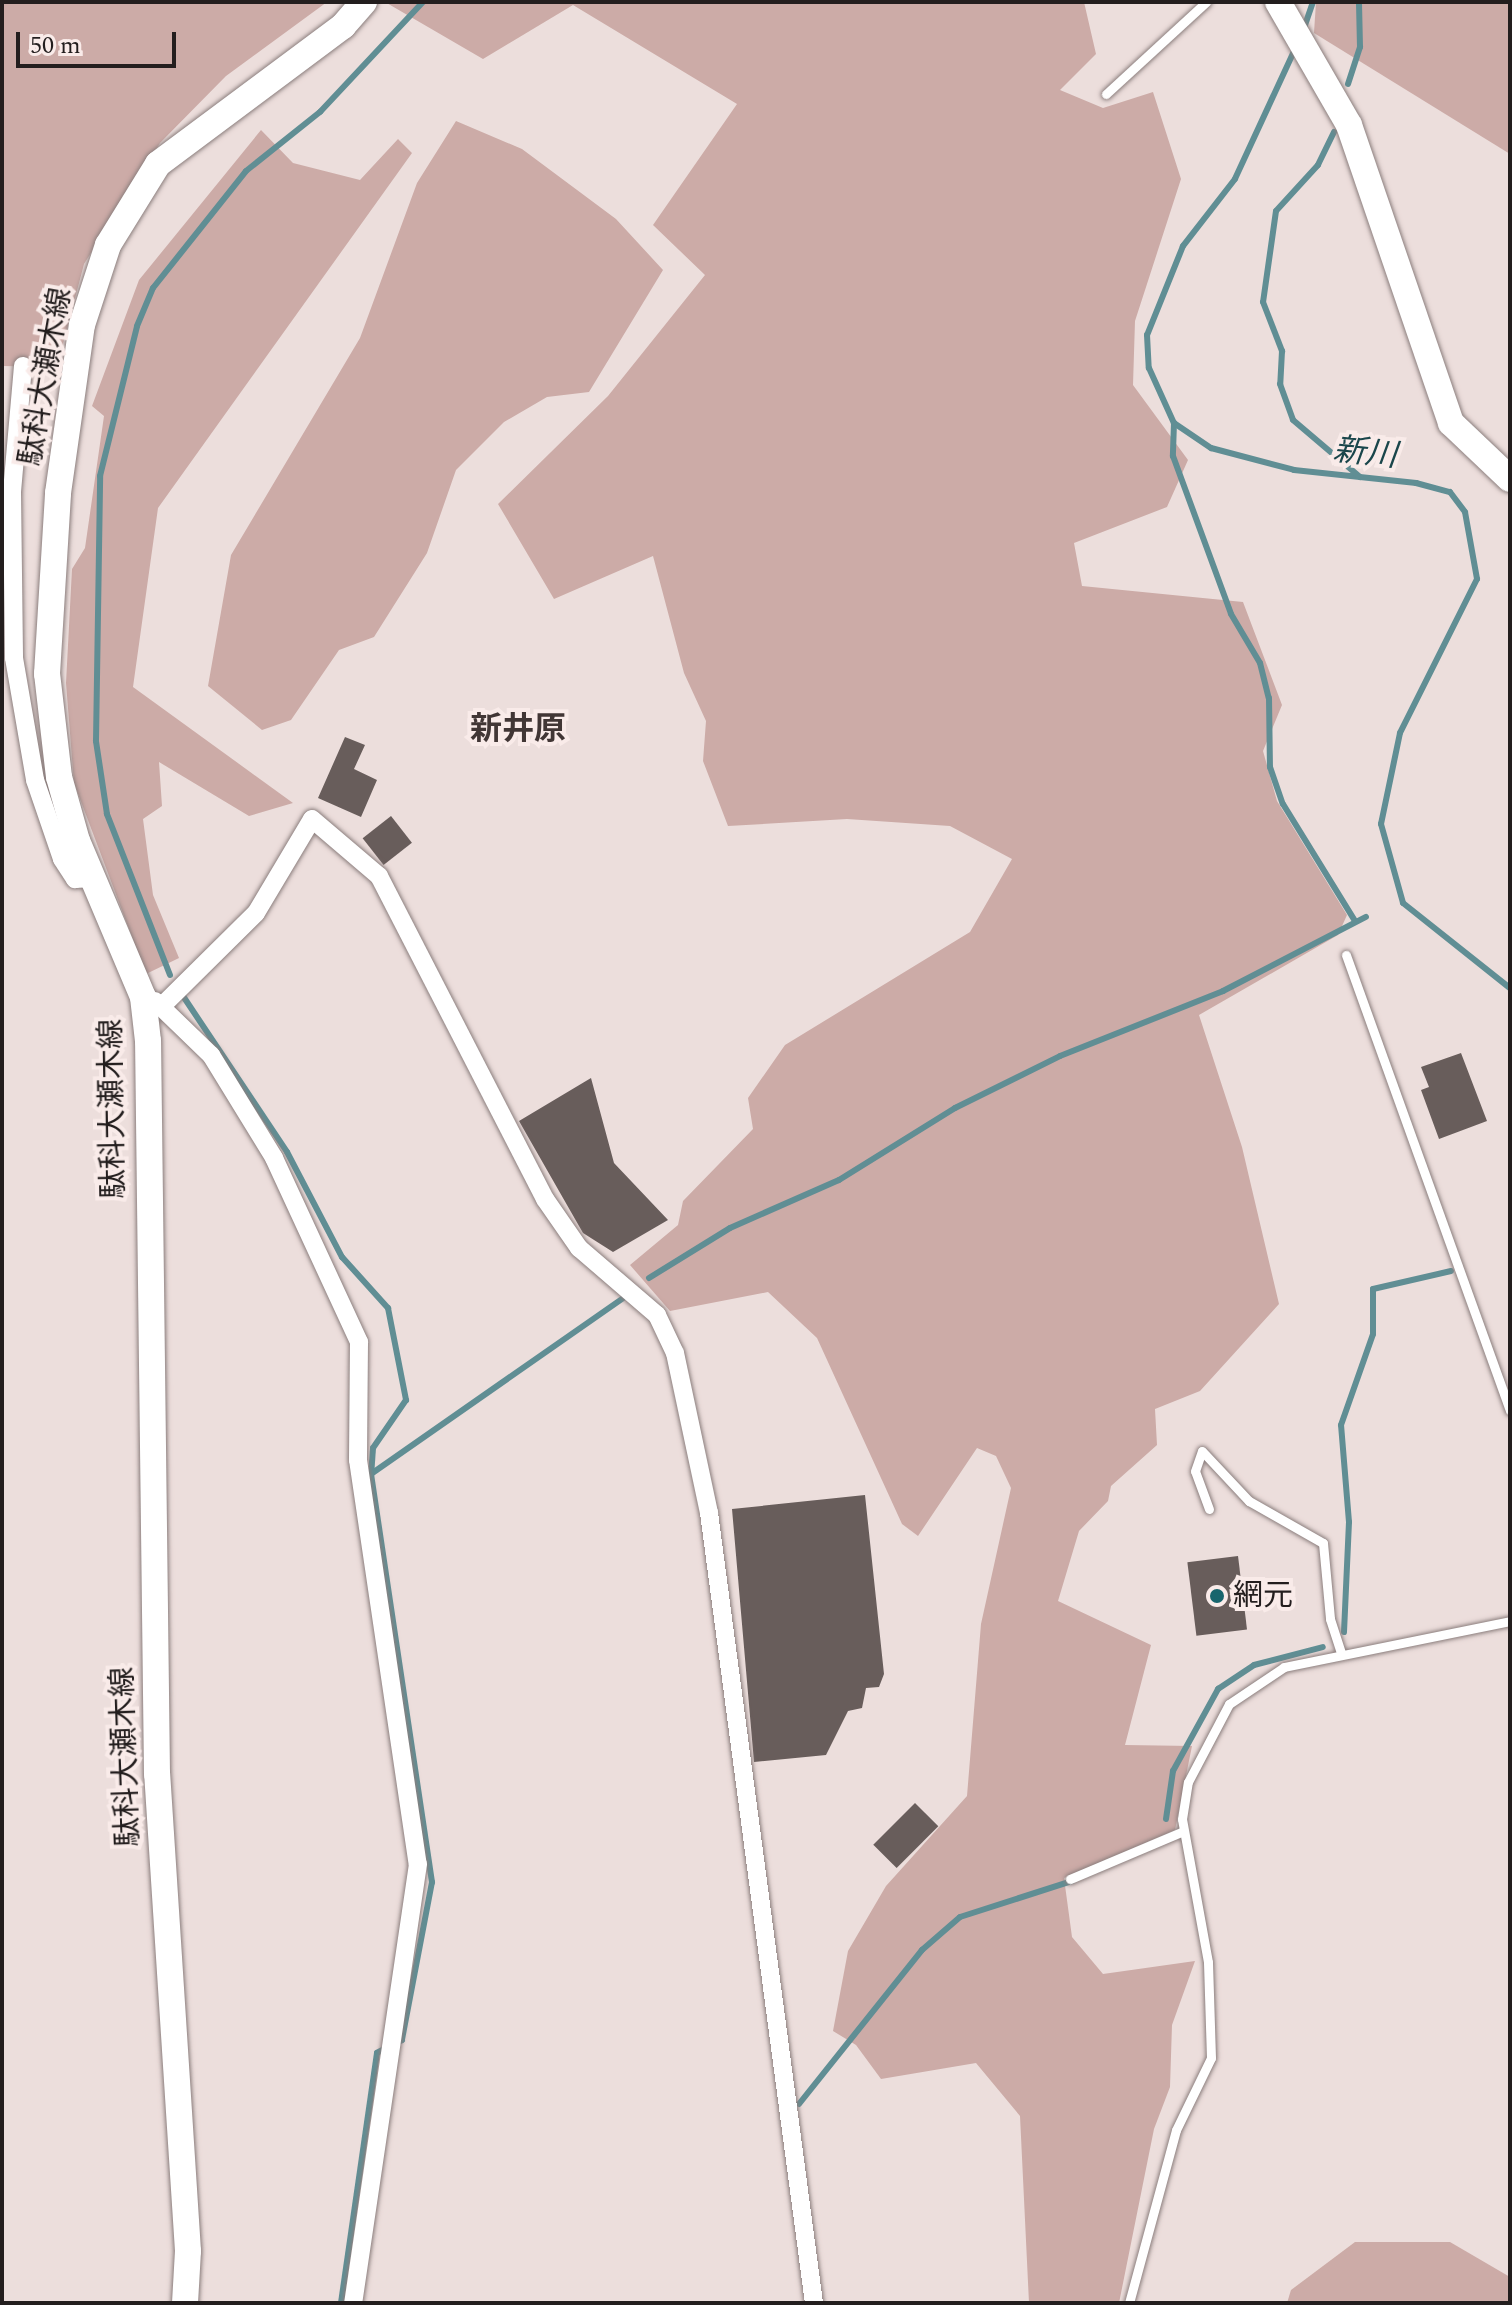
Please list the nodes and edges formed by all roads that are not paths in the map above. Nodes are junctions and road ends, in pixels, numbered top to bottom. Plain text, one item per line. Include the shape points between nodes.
1 (364, 2) edge
2 (1206, 2) edge
3 (1284, 9) edge
4 (1106, 94) dead end
5 (23, 366) dead end
6 (1510, 479) edge
7 (92, 878) junction
8 (1346, 955) dead end
9 (154, 1000) junction
10 (1510, 1410) edge
11 (1209, 1509) dead end
12 (1510, 1621) edge
13 (1341, 1653) junction
14 (1181, 1832) junction
15 (1070, 1879) dead end
16 (185, 2303) edge
17 (353, 2303) edge
18 (814, 2303) edge
19 (1129, 2303) edge

1 - 7 main road, 駄科大瀬木線 via 343,26 158,164 108,245 82,325 58,493 47,674 59,777
2 - 4 lane
3 - 6 main road via 1349,125 1451,423
5 - 7 street via 12,492 14,658 35,780 62,859 75,879
7 - 9 main road, 駄科大瀬木線
8 - 10 lane
9 - 16 main road, 駄科大瀬木線 via 157,1774 188,2251
9 - 17 street via 211,1055 274,1158 359,1342 358,1460 418,1864
9 - 18 street via 256,913 312,819 379,876 571,1236 600,1271 643,1297 657,1315 675,1353 709,1513
11 - 13 lane via 1195,1471 1202,1451 1249,1501 1323,1543 1330,1619
12 - 13 lane
13 - 14 lane via 1273,1672 1229,1704 1188,1782
14 - 15 lane
14 - 19 lane via 1208,1962 1211,2058 1176,2130

